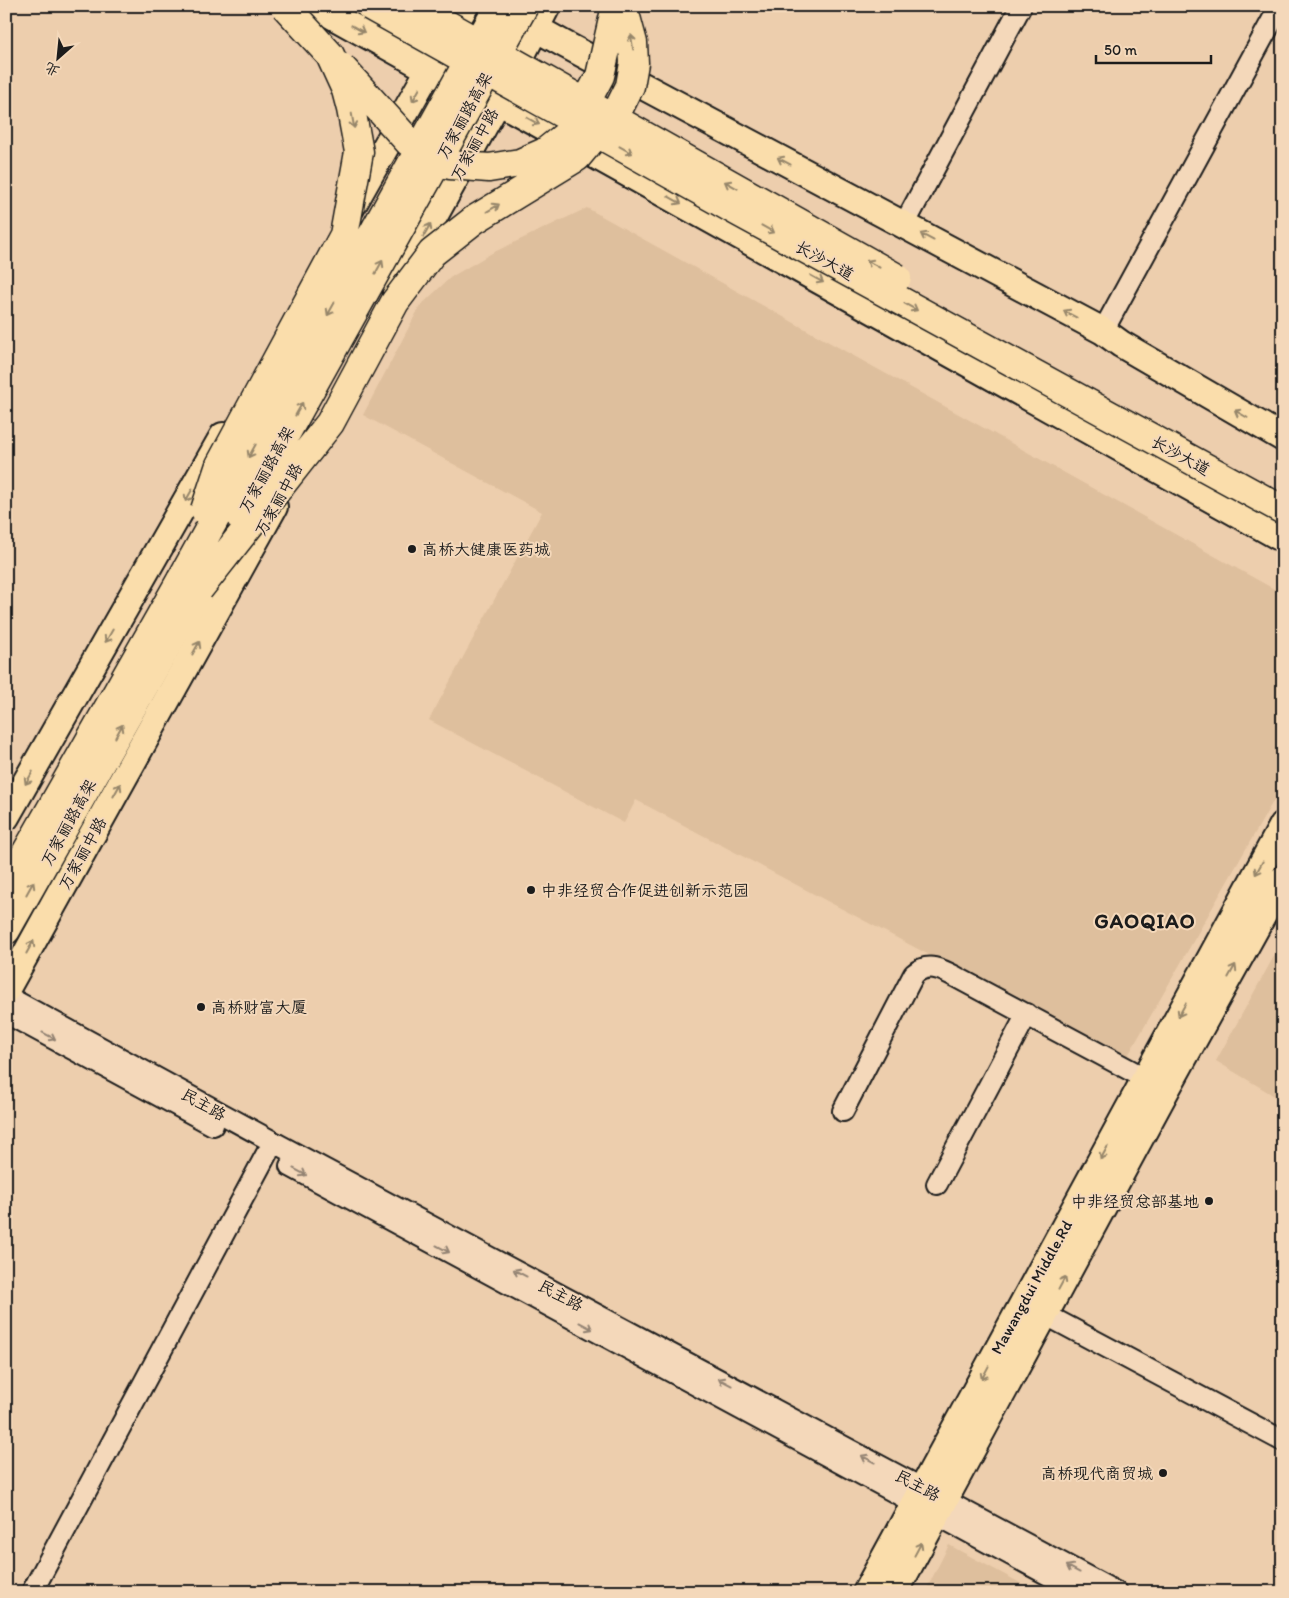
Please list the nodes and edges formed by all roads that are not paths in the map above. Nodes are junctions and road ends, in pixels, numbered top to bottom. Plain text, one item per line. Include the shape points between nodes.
1 (285, 6) edge
2 (315, 6) edge
3 (370, 6) edge
4 (414, 6) edge
5 (465, 6) edge
6 (498, 6) edge
7 (616, 6) edge
8 (623, 6) edge
9 (1020, 6) edge
10 (1280, 6) edge
11 (535, 13) edge
12 (330, 55) junction
13 (430, 70) junction
14 (498, 102) junction
15 (904, 225) junction
16 (1103, 331) junction
17 (1283, 438) edge
18 (1283, 492) edge
19 (1283, 510) edge
20 (1283, 539) edge
21 (190, 585) junction
22 (6, 817) edge
23 (1283, 825) edge
24 (1283, 879) edge
25 (6, 888) edge
26 (6, 930) edge
27 (6, 990) edge
28 (6, 996) edge
29 (6, 1013) edge
30 (1027, 1014) junction
31 (1156, 1084) junction
32 (843, 1111) dead end
33 (266, 1154) junction
34 (937, 1184) dead end
35 (1034, 1308) junction
36 (1283, 1441) edge
37 (929, 1501) junction
38 (32, 1592) edge
39 (866, 1592) edge
40 (895, 1592) edge
41 (1080, 1592) edge
42 (1116, 1592) edge

1 - 12 highway, bridge
2 -> 13 main road
3 -> 19 highway, 长沙大道, bridge
18 -> 4 highway, 长沙大道, bridge
5 - 13 main road
6 - 11 main road
6 -> 21 highway, 万家丽路高架, bridge
7 - 12 highway, bridge via 600,76 570,132 545,152 520,163 489,168 450,165 429,157 409,142
21 -> 8 highway, bridge via 330,423 396,302 432,254 474,220 577,158 620,106 630,86 634,63 633,43
9 - 15 street
10 - 16 street
11 - 14 main road, 万家丽中路
15 -> 11 main road
21 -> 11 highway, 万家丽路高架, bridge
12 -> 21 highway, bridge via 348,96 359,152 344,235 220,465
13 - 14 main road
13 -> 22 main road
14 -> 20 main road
27 -> 14 main road, 万家丽中路
16 -> 15 main road
17 -> 16 main road
21 - 25 highway, 万家丽路高架
26 -> 21 highway, 万家丽路高架
23 -> 31 main road, Mawangdui Middle.Rd
31 -> 24 main road, Mawangdui Middle.Rd
37 -> 28 street, 民主路
29 -> 33 street, 民主路
30 - 31 street
30 - 32 street via 944,971 921,968 914,974
30 - 34 street
31 - 35 main road, Mawangdui Middle.Rd
33 -> 37 street, 民主路
33 - 38 street
35 - 36 street
35 - 37 main road, Mawangdui Middle.Rd
37 - 39 main road, Mawangdui Middle.Rd
40 -> 37 main road, Mawangdui Middle.Rd
37 - 41 street, 民主路
42 -> 37 street, 民主路

